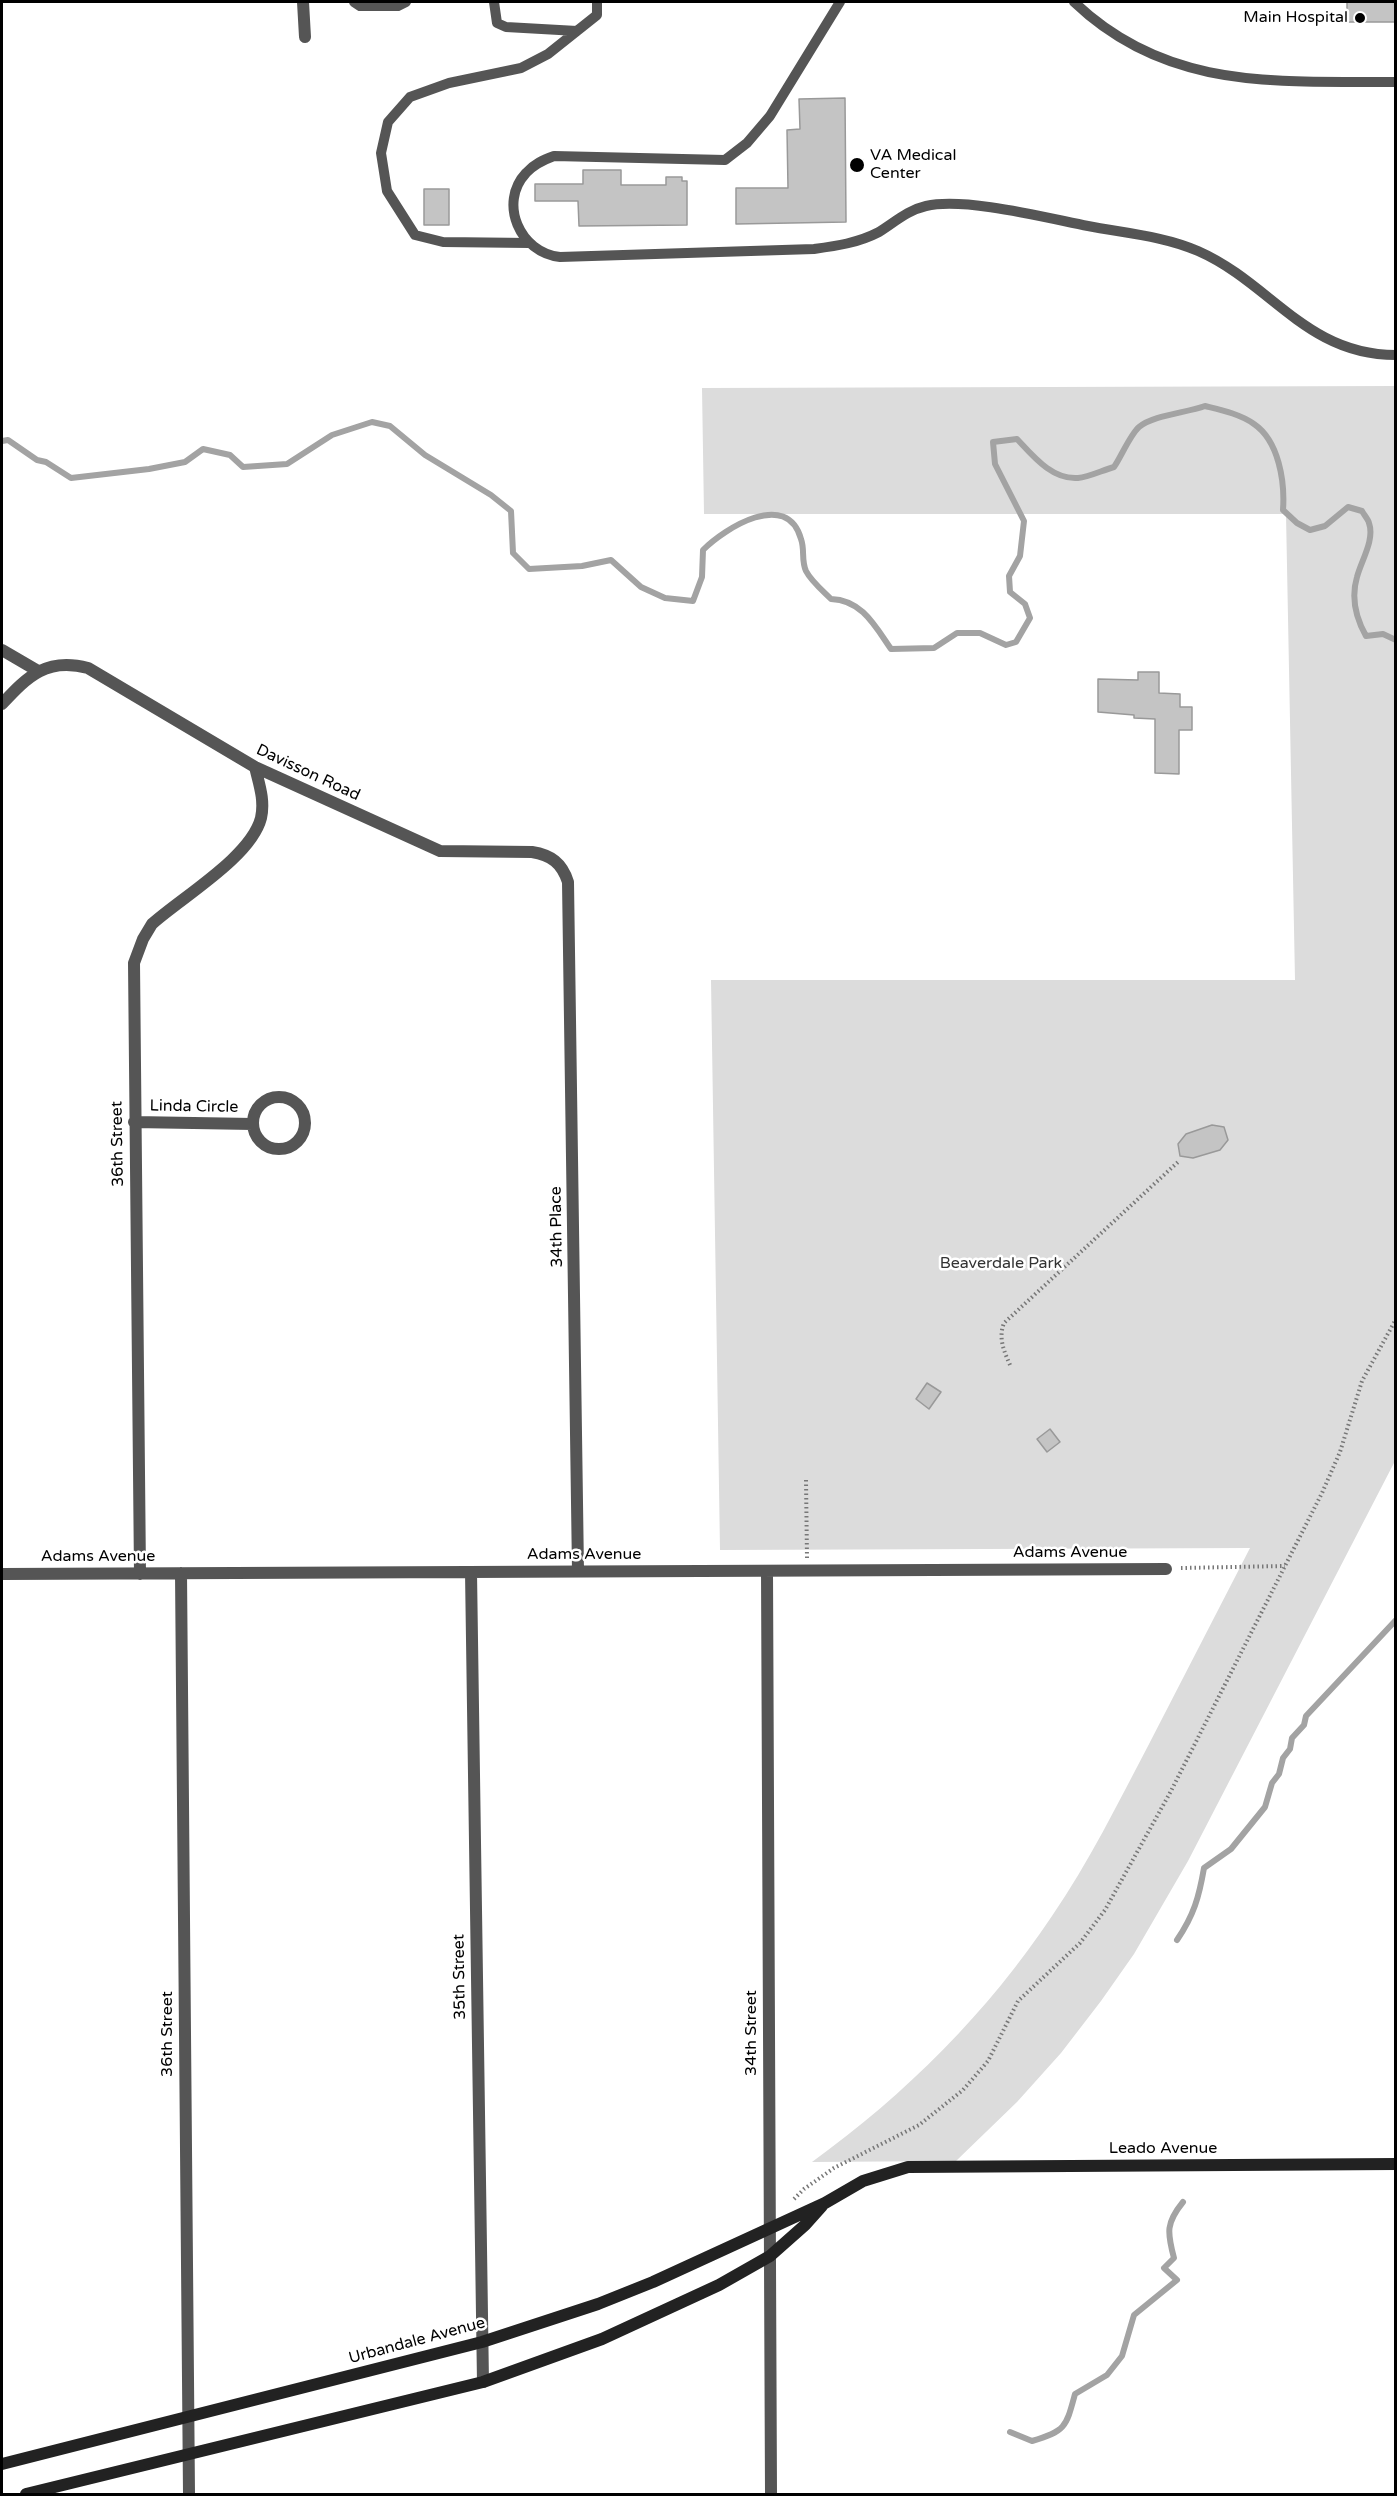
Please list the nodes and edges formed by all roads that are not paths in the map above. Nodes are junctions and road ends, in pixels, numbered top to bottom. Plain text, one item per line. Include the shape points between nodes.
1 (303, 2) edge
2 (354, 2) edge
3 (406, 2) edge
4 (494, 2) edge
5 (597, 2) edge
6 (840, 2) edge
7 (1074, 2) edge
8 (578, 31) junction
9 (304, 37) dead end
10 (1395, 82) edge
11 (529, 243) junction
12 (1395, 355) edge
13 (2, 650) edge
14 (38, 671) junction
15 (2, 704) edge
16 (255, 767) junction
17 (568, 882) joint
18 (135, 1122) junction
19 (253, 1124) junction
20 (1166, 1569) road end
21 (578, 1571) junction
22 (767, 1571) junction
23 (471, 1572) junction
24 (181, 1573) junction
25 (2, 1574) edge
26 (140, 1574) junction
27 (1395, 2164) edge
28 (931, 2167) joint
29 (825, 2203) junction
30 (770, 2226) junction
31 (770, 2256) junction
32 (482, 2342) junction
33 (483, 2382) junction
34 (188, 2417) junction
35 (189, 2455) junction
36 (2, 2464) edge
37 (26, 2494) edge
38 (189, 2494) edge
39 (771, 2494) edge

1 - 9 street
2 - 3 lane via 360,6 398,6
4 - 8 lane via 497,23 506,27
5 - 8 lane via 597,15
6 - 11 lane via 770,116 747,143 725,160 569,155 538,162 525,174 513,202 514,216
7 - 10 lane via 1140,49 1210,74 1248,80
8 - 11 lane via 521,68 449,83 410,97 388,122 381,153 387,191 415,235 443,242
11 - 12 lane via 560,257 814,249 847,245 878,232 912,210 930,205 963,205 1168,241 1199,252 1233,271 1312,332 1343,346
13 - 14 street
14 - 15 street, Davisson Road
14 - 16 street, Davisson Road via 54,665 88,668
16 - 17 street, Davisson Road via 440,851 546,855 556,860
16 - 18 street, 36th Street via 262,796 261,818 252,839 152,924 142,939 133,980
17 - 21 street, 34th Place
18 - 19 street, Linda Circle
18 - 26 street, 36th Street
19 - 19 street, Linda Circle via 258,1139 268,1147 282,1149 302,1137 305,1119 294,1102 279,1097 257,1109
20 - 22 street, Adams Avenue
21 - 22 street, Adams Avenue
21 - 23 street, Adams Avenue
22 - 30 street, 34th Street
23 - 24 street, Adams Avenue
23 - 32 street, 35th Street
24 - 26 street, Adams Avenue
24 - 34 street, 36th Street
25 - 26 street, Adams Avenue
27 - 28 street, Leado Avenue
28 - 29 street, Urbandale Avenue via 908,2167 863,2181
29 - 30 street, Urbandale Avenue
29 - 31 street, Urbandale Avenue
30 - 31 street, 34th Street
30 - 32 street, Urbandale Avenue via 653,2282
31 - 33 street, Urbandale Avenue via 719,2285 602,2339
31 - 39 street, 34th Street
32 - 33 street, 35th Street
32 - 34 street, Urbandale Avenue
33 - 35 street, Urbandale Avenue
34 - 35 street, 36th Street
34 - 36 street, Urbandale Avenue
35 - 37 street, Urbandale Avenue
35 - 38 street, 36th Street

